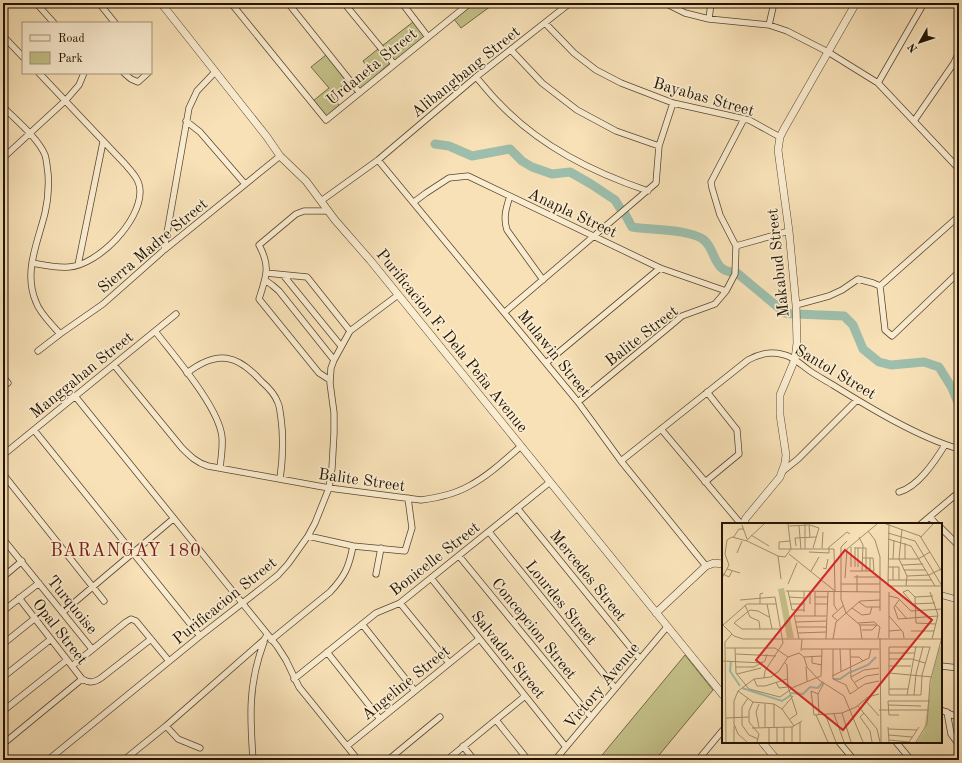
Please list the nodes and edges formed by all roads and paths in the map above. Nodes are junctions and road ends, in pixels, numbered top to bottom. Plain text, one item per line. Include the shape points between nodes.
1 (36, 3) edge
2 (99, 3) edge
3 (161, 3) edge
4 (231, 3) edge
5 (288, 3) edge
6 (344, 3) edge
7 (402, 3) edge
8 (570, 3) edge
9 (665, 3) edge
10 (711, 3) edge
11 (774, 3) edge
12 (856, 3) edge
13 (924, 3) edge
14 (466, 4) edge
15 (709, 19) junction
16 (53, 22) edge
17 (114, 22) edge
18 (545, 22) junction
19 (769, 25) junction
20 (3, 36) edge
21 (428, 36) junction
22 (511, 50) junction
23 (828, 52) junction
24 (959, 52) edge
25 (22, 55) edge
26 (394, 64) junction
27 (215, 72) junction
28 (40, 74) edge
29 (84, 74) edge
30 (125, 74) edge
31 (147, 74) edge
32 (476, 78) junction
33 (878, 83) junction
34 (359, 92) junction
35 (66, 100) junction
36 (673, 103) junction
37 (3, 106) edge
38 (744, 119) junction
39 (186, 121) junction
40 (914, 121) junction
41 (29, 134) junction
42 (780, 137) junction
43 (103, 142) junction
44 (659, 146) junction
45 (280, 156) junction
46 (3, 158) edge
47 (378, 160) junction
48 (958, 167) edge
49 (245, 184) junction
50 (648, 191) junction
51 (510, 196) junction
52 (321, 201) junction
53 (414, 202) junction
54 (327, 211) junction
55 (959, 216) edge
56 (789, 231) junction
57 (595, 236) junction
58 (736, 246) junction
59 (164, 250) junction
60 (32, 262) junction
61 (78, 265) junction
62 (660, 268) junction
63 (959, 272) edge
64 (266, 274) junction
65 (284, 276) junction
66 (265, 280) junction
67 (544, 280) junction
68 (880, 286) junction
69 (726, 291) junction
70 (398, 295) junction
71 (796, 305) junction
72 (505, 312) junction
73 (176, 314) dead end
74 (155, 331) junction
75 (350, 331) junction
76 (60, 334) junction
77 (341, 346) junction
78 (38, 351) dead end
79 (795, 359) junction
80 (334, 360) junction
81 (546, 363) junction
82 (114, 365) junction
83 (187, 373) junction
84 (3, 377) edge
85 (330, 380) junction
86 (5, 384) edge
87 (707, 392) junction
88 (75, 396) junction
89 (857, 400) junction
90 (578, 402) junction
91 (661, 429) junction
92 (34, 430) junction
93 (945, 445) junction
94 (521, 446) junction
95 (959, 449) edge
96 (3, 455) edge
97 (621, 460) junction
98 (220, 468) junction
99 (783, 471) junction
100 (3, 474) edge
101 (280, 479) junction
102 (550, 482) junction
103 (705, 482) junction
104 (329, 488) junction
105 (899, 492) dead end
106 (959, 492) edge
107 (408, 498) junction
108 (518, 509) junction
109 (930, 517) junction
110 (173, 519) junction
111 (741, 523) edge
112 (743, 523) edge
113 (922, 523) edge
114 (935, 523) edge
115 (942, 529) edge
116 (489, 532) junction
117 (308, 536) junction
118 (4, 543) edge
119 (353, 546) junction
120 (959, 546) edge
121 (381, 548) junction
122 (133, 553) junction
123 (459, 556) junction
124 (22, 561) junction
125 (722, 564) edge
126 (706, 566) junction
127 (376, 574) dead end
128 (3, 577) edge
129 (431, 578) junction
130 (39, 583) junction
131 (93, 587) junction
132 (942, 595) edge
133 (19, 598) junction
134 (959, 600) edge
135 (104, 601) dead end
136 (400, 603) junction
137 (241, 604) junction
138 (3, 610) edge
139 (63, 612) junction
140 (656, 613) junction
141 (34, 618) junction
142 (362, 624) junction
143 (667, 627) junction
144 (200, 636) junction
145 (267, 638) junction
146 (51, 639) junction
147 (150, 639) junction
148 (479, 639) junction
149 (3, 644) edge
150 (92, 649) junction
151 (327, 652) junction
152 (640, 658) junction
153 (67, 660) junction
154 (169, 661) junction
155 (449, 663) junction
156 (72, 666) junction
157 (942, 666) edge
158 (959, 668) edge
159 (3, 677) edge
160 (82, 679) junction
161 (294, 679) junction
162 (616, 688) junction
163 (415, 691) junction
164 (722, 694) edge
165 (525, 696) junction
166 (3, 711) edge
167 (944, 711) edge
168 (440, 717) dead end
169 (591, 717) junction
170 (959, 718) edge
171 (380, 719) junction
172 (496, 720) junction
173 (166, 726) junction
174 (722, 731) edge
175 (763, 743) edge
176 (840, 743) edge
177 (897, 743) edge
178 (3, 744) edge
179 (959, 745) edge
180 (347, 746) junction
181 (464, 746) junction
182 (566, 747) junction
183 (200, 748) dead end
184 (48, 760) edge
185 (124, 760) edge
186 (253, 760) edge
187 (358, 760) edge
188 (388, 760) edge
189 (447, 760) edge
190 (474, 760) edge
191 (528, 760) edge
192 (555, 760) edge
193 (698, 760) edge
194 (777, 760) edge
195 (854, 760) edge
196 (911, 760) edge

1 - 16 street
2 - 17 street
3 - 27 street, Purificacion F. Dela Peña Avenue
4 - 34 street, Urdaneta Street via 326,120
5 - 34 street
6 - 26 street
7 - 21 street
8 - 18 street, Alibangbang Street
9 - 15 street via 685,13
10 - 15 street
11 - 19 street
12 - 23 street, Makabud Street
13 - 33 street
14 - 21 street, Urdaneta Street
15 - 19 street
18 - 22 street, Alibangbang Street
18 - 36 street, Bayabas Street via 574,53 596,70 621,83
19 - 23 street via 787,31
20 - 25 street
21 - 26 street, Urdaneta Street
22 - 32 street, Alibangbang Street
22 - 44 street via 542,83 577,110 616,131
23 - 33 street
23 - 42 street, Makabud Street
24 - 40 street
26 - 34 street, Urdaneta Street
27 - 39 street via 192,99
27 - 45 street, Purificacion F. Dela Peña Avenue via 268,137
28 - 35 street
29 - 35 street via 79,85
30 - 31 street via 138,82
32 - 47 street, Alibangbang Street
32 - 50 street via 525,127 553,148 602,174
33 - 40 street
35 - 41 street
35 - 43 street
36 - 38 street, Bayabas Street
36 - 44 street
37 - 41 street
38 - 42 street, Bayabas Street
38 - 58 street, Balite Street via 711,182 720,215
39 - 49 street via 200,132
39 - 59 street
40 - 48 street
41 - 46 street
41 - 60 street via 45,155 48,182 45,213
42 - 56 street, Makabud Street via 778,150
43 - 61 street
43 - 61 street via 135,176 140,190 139,204 120,236 92,258
44 - 50 street via 656,183
45 - 49 street, Sierra Madre Street
45 - 52 street, Purificacion F. Dela Peña Avenue via 306,181
47 - 52 street, Alibangbang Street
47 - 53 street, Mulawin Street
49 - 59 street, Sierra Madre Street
50 - 57 street
51 - 53 street, Anapla Street via 468,176 449,178
51 - 57 street, Anapla Street
51 - 67 street via 505,210 504,222 507,230
52 - 54 street, Purificacion F. Dela Peña Avenue
53 - 72 street, Mulawin Street
54 - 64 street via 304,211 296,214 259,246 267,263
54 - 70 street, Purificacion F. Dela Peña Avenue
55 - 68 street
56 - 58 street
56 - 71 street, Makabud Street
57 - 62 street, Anapla Street
57 - 67 street
58 - 69 street, Balite Street via 735,274
59 - 76 street, Sierra Madre Street via 103,304
60 - 61 street via 56,267
60 - 76 street via 32,292 36,304
62 - 69 street, Anapla Street
62 - 81 street
63 - 68 street via 892,336 885,330
64 - 65 street
64 - 66 street
65 - 75 street via 307,277
65 - 77 street
66 - 80 street via 279,291
66 - 85 street via 259,299 319,373
67 - 72 street
68 - 71 street via 873,282 858,280 829,296
69 - 90 street, Balite Street via 715,304 682,316
70 - 75 street, Purificacion Street
70 - 94 street, Purificacion F. Dela Peña Avenue
71 - 79 street, Makabud Street
72 - 81 street, Mulawin Street
73 - 74 street, Manggahan Street
74 - 82 street, Manggahan Street
74 - 83 street
75 - 77 street, Purificacion Street
76 - 78 street, Sierra Madre Street
77 - 80 street, Purificacion Street
79 - 87 street, Santol Street via 780,353 759,354
79 - 89 street, Santol Street
79 - 99 street, Makabud Street via 780,395 786,455
80 - 85 street, Purificacion Street
81 - 90 street, Mulawin Street
82 - 88 street, Manggahan Street
82 - 98 street via 192,458 201,464
83 - 98 street via 213,410 219,426 222,436
83 - 101 street via 208,360 234,360 244,364 272,392 278,403 284,436
84 - 86 street
85 - 104 street, Purificacion Street via 334,432
87 - 91 street, Santol Street
87 - 103 street via 737,430 739,454
88 - 92 street, Manggahan Street
88 - 110 street
89 - 93 street, Santol Street
89 - 99 street
90 - 97 street, Mulawin Street
91 - 97 street, Santol Street
91 - 103 street
92 - 96 street, Manggahan Street
92 - 122 street
93 - 95 street, Santol Street
93 - 105 street via 920,478 911,487
94 - 102 street, Purificacion F. Dela Peña Avenue
94 - 107 street, Balite Street via 467,487 432,499
97 - 126 street, Mulawin Street
98 - 101 street, Balite Street
99 - 112 street, Makabud Street
100 - 131 street
101 - 104 street, Balite Street
102 - 108 street, Bonicelle Street
102 - 140 street, Purificacion F. Dela Peña Avenue
103 - 111 street
104 - 107 street, Balite Street
104 - 117 street, Purificacion Street
106 - 109 street
107 - 121 street via 412,528 405,551
108 - 116 street, Bonicelle Street
108 - 152 street, Mercedes Street
109 - 113 street
109 - 114 street
110 - 122 street
110 - 137 street
115 - 120 street
116 - 123 street, Bonicelle Street
116 - 162 street, Lourdes Street
117 - 119 street
117 - 137 street, Purificacion Street via 278,575
118 - 124 street, Turquoise
119 - 121 street
119 - 145 street via 348,569 337,585
121 - 127 street
122 - 131 street
122 - 144 street
123 - 129 street, Bonicelle Street
123 - 169 street, Concepcion Street
124 - 128 street
124 - 130 street, Turquoise
125 - 126 street
126 - 140 street
129 - 136 street, Bonicelle Street
129 - 148 street, Salvador Street
130 - 133 street
130 - 139 street, Turquoise
131 - 135 street
131 - 139 street
132 - 134 street
133 - 138 street
133 - 141 street, Opal Street
136 - 142 street, Bonicelle Street via 380,610
136 - 155 street
137 - 144 street, Purificacion Street
137 - 145 street
139 - 150 street, Turquoise
140 - 143 street, Purificacion F. Dela Peña Avenue
141 - 146 street, Opal Street
141 - 149 street
142 - 151 street, Bonicelle Street
142 - 163 street
143 - 152 street, Victory Avenue
143 - 164 street, Purificacion F. Dela Peña Avenue
144 - 154 street, Purificacion Street
145 - 161 street via 286,660
145 - 173 street
145 - 186 street via 260,653 251,694
146 - 153 street, Opal Street
146 - 159 street
147 - 150 street via 132,619
147 - 154 street
147 - 160 street via 97,681
148 - 155 street, Angeline Street
148 - 165 street, Salvador Street
150 - 156 street
151 - 161 street, Bonicelle Street
151 - 171 street
152 - 162 street, Victory Avenue
153 - 156 street, Opal Street
153 - 166 street
154 - 184 street, Purificacion Street
155 - 163 street, Angeline Street
156 - 160 street, Opal Street
157 - 158 street
160 - 178 street
161 - 180 street
162 - 169 street, Victory Avenue
163 - 171 street, Angeline Street
165 - 172 street
165 - 182 street, Salvador Street
167 - 170 street
167 - 179 street via 951,734
168 - 188 street
169 - 182 street, Victory Avenue
171 - 180 street, Angeline Street
172 - 181 street
172 - 191 street
173 - 183 street via 178,739
173 - 185 street
174 - 193 street
175 - 194 street
176 - 195 street
177 - 196 street
180 - 187 street
181 - 189 street
181 - 190 street
182 - 192 street, Victory Avenue

